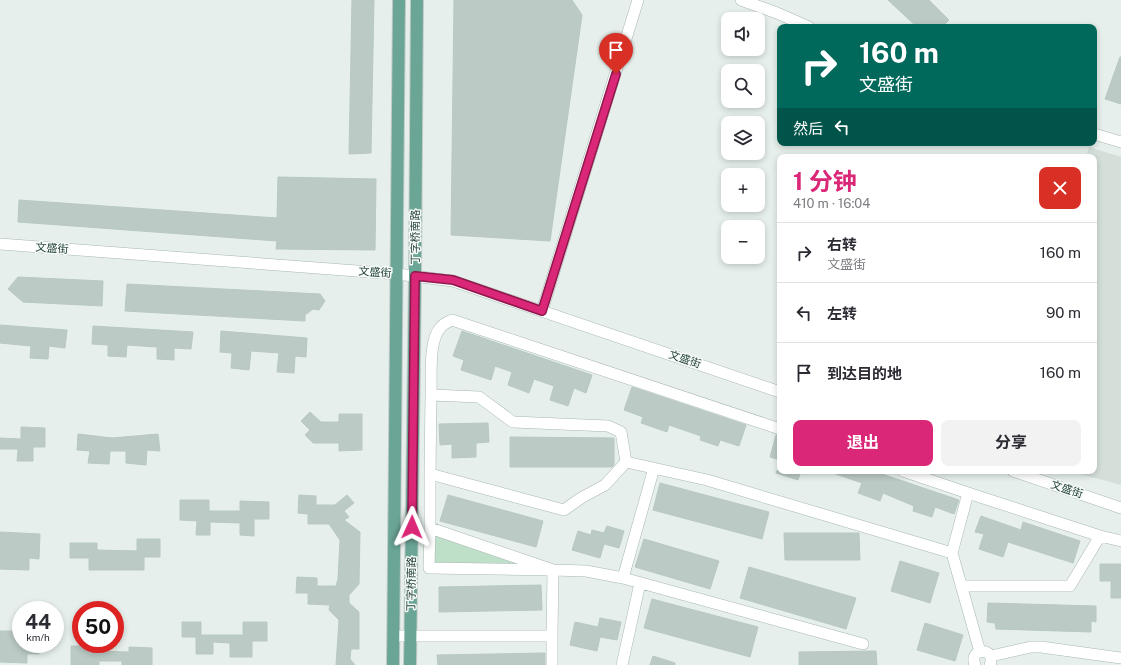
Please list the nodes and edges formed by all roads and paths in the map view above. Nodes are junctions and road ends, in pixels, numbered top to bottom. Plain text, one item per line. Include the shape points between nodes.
1 (399, 0) edge
2 (417, 0) edge
3 (638, 0) edge
4 (741, 0) edge
5 (802, 24) edge
6 (1097, 135) edge
7 (1121, 142) edge
8 (0, 244) edge
9 (397, 274) junction
10 (415, 276) junction
11 (542, 311) junction
12 (777, 391) edge
13 (432, 395) junction
14 (777, 429) edge
15 (626, 462) junction
16 (654, 468) junction
17 (430, 474) junction
18 (912, 474) edge
19 (1022, 474) edge
20 (968, 493) junction
21 (1121, 508) edge
22 (430, 528) junction
23 (1100, 536) junction
24 (1121, 541) edge
25 (952, 553) junction
26 (553, 570) junction
27 (623, 578) junction
28 (640, 583) junction
29 (961, 586) junction
30 (394, 636) junction
31 (410, 636) junction
32 (552, 636) junction
33 (863, 644) dead end
34 (980, 652) junction
35 (1120, 657) edge
36 (990, 660) edge
37 (393, 665) edge
38 (410, 665) edge
39 (552, 665) edge
40 (622, 665) edge
41 (975, 665) edge

1 - 9 main road, 丁字桥南路
2 - 10 main road, 丁字桥南路
3 - 11 street
4 - 5 street
6 - 7 street
8 - 9 street, 文盛街
9 - 10 street, 文盛街
9 - 30 main road, 丁字桥南路
10 - 11 street, 文盛街 via 453,280
10 - 31 main road, 丁字桥南路
11 - 12 street, 文盛街
13 - 14 street via 433,349 436,336 441,326 452,320
13 - 15 street via 479,397 513,422 608,426 621,432
13 - 17 street
15 - 16 street
15 - 17 street via 605,485 564,510
16 - 25 street via 707,480
16 - 27 street
17 - 22 street
18 - 20 street
19 - 21 street, 文盛街
20 - 23 street
20 - 25 street
22 - 26 street
22 - 26 street via 430,568
23 - 24 street
23 - 29 street via 1070,586
25 - 29 street
26 - 27 street via 586,571
26 - 32 street
27 - 28 street
28 - 33 street
28 - 40 street
29 - 34 street
30 - 31 street
30 - 37 main road, 丁字桥南路
31 - 32 street
31 - 38 main road, 丁字桥南路
32 - 39 street
34 - 36 street via 985,652
34 - 41 street via 974,658
35 - 36 street via 1031,647

